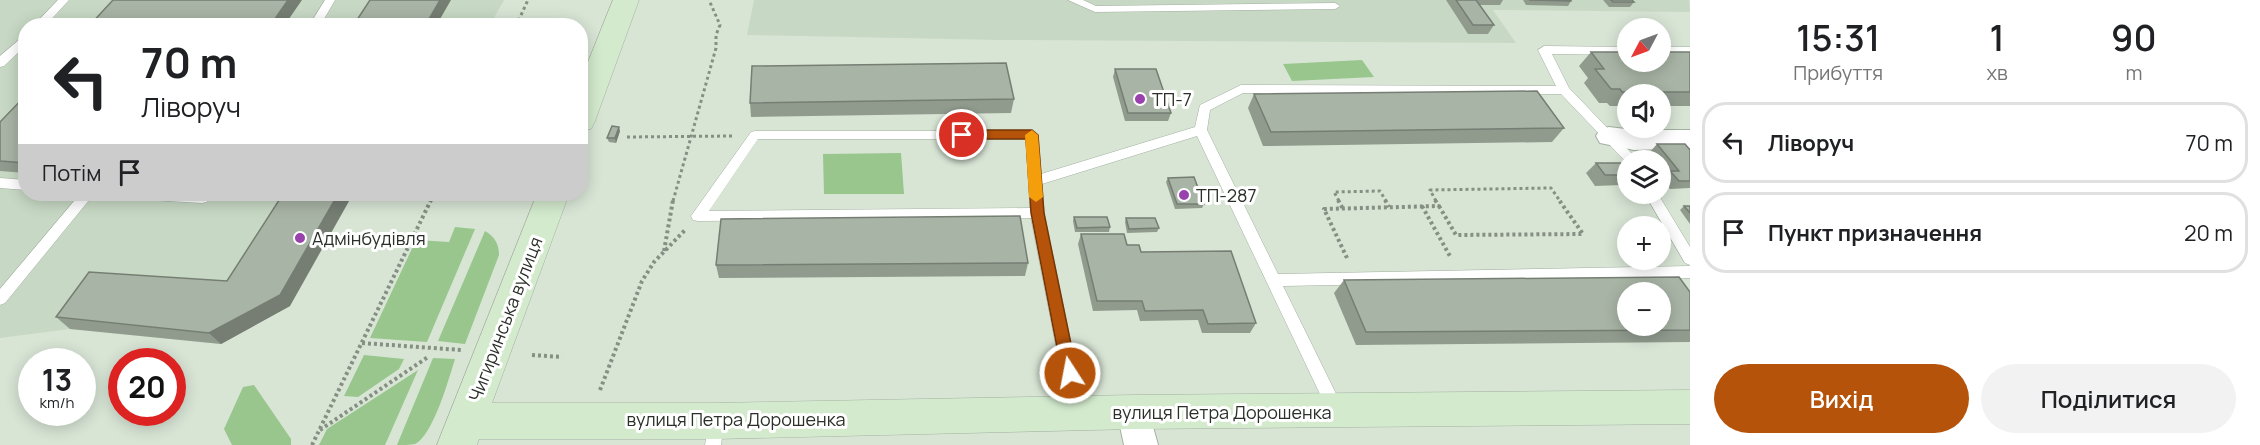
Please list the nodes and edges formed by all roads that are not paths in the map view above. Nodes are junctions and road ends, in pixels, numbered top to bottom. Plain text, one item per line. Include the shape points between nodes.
1 (64, 0) edge
2 (330, 0) edge
3 (626, 0) edge
4 (1073, 0) edge
5 (1335, 6) dead end
6 (46, 18) edge
7 (319, 18) edge
8 (18, 46) edge
9 (1617, 51) edge
10 (1671, 51) edge
11 (1690, 51) edge
12 (0, 63) edge
13 (1564, 90) junction
14 (588, 100) edge
15 (1201, 130) junction
16 (1609, 135) junction
17 (1690, 139) edge
18 (1623, 150) edge
19 (1034, 181) junction
20 (0, 183) edge
21 (18, 184) edge
22 (81, 201) edge
23 (550, 201) edge
24 (1658, 204) edge
25 (1037, 213) junction
26 (1690, 259) edge
27 (1690, 272) edge
28 (1274, 280) junction
29 (0, 299) edge
30 (1690, 407) edge
31 (1337, 411) junction
32 (1078, 414) junction
33 (1137, 428) edge
34 (462, 433) edge
35 (715, 433) edge

1 - 6 lane
2 - 7 lane
3 - 14 main road
4 - 5 lane via 1095,9
8 - 12 lane
9 - 13 lane via 1544,50
10 - 11 lane
13 - 15 lane via 1241,89 1204,108
13 - 16 lane
15 - 19 lane
15 - 28 lane
16 - 17 street via 1634,140
16 - 18 lane
19 - 25 lane
19 - 25 lane via 1032,135 755,135 698,216
20 - 21 lane
22 - 29 lane
23 - 34 main road, Чигиринська вулиця
24 - 26 lane
25 - 32 lane
27 - 28 lane
28 - 31 lane
30 - 31 main road, вулиця Петра Дорошенка
31 - 33 main road, вулиця Петра Дорошенка
32 - 33 main road, вулиця Петра Дорошенка
32 - 35 main road, вулиця Петра Дорошенка
34 - 35 main road, вулиця Петра Дорошенка via 641,419

